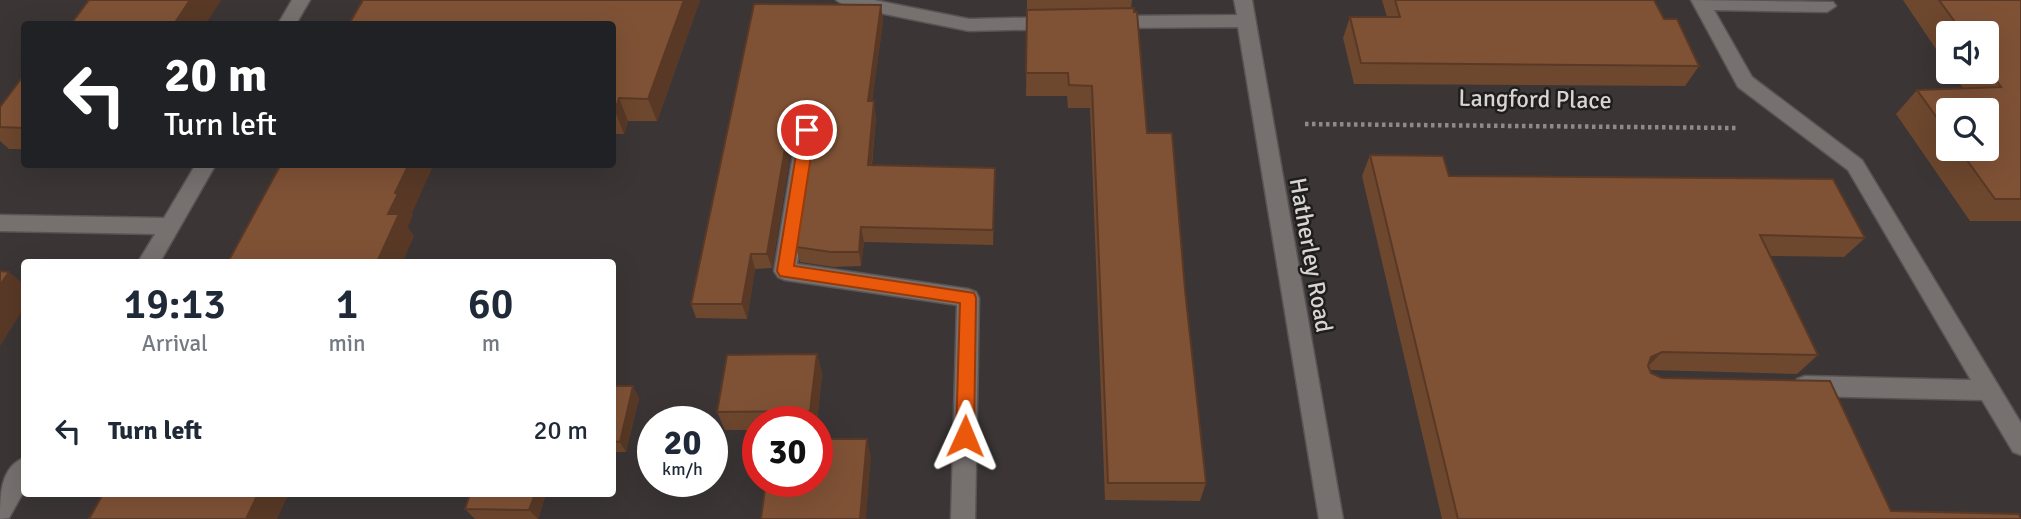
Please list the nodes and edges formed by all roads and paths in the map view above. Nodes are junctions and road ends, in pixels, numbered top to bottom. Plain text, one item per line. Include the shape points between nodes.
1 (301, 0) edge
2 (845, 0) edge
3 (1701, 2) edge
4 (1827, 6) dead end
5 (1245, 10) edge
6 (289, 21) edge
7 (1262, 123) junction
8 (1807, 128) junction
9 (807, 130) dead end
10 (204, 168) edge
11 (0, 223) edge
12 (170, 226) junction
13 (151, 259) edge
14 (1783, 386) edge
15 (1989, 390) junction
16 (2021, 444) edge
17 (21, 474) edge
18 (0, 510) edge
19 (963, 519) edge
20 (1331, 519) edge

1 - 6 street
2 - 5 street via 969,25 1085,23
3 - 4 street
3 - 8 street via 1745,82
5 - 7 street, Hatherley Road
7 - 8 path, Langford Place
7 - 20 street, Hatherley Road
8 - 15 street via 1855,164
9 - 19 street via 785,271 968,298
10 - 12 street
11 - 12 street
12 - 13 street
14 - 15 street
15 - 16 street
17 - 18 street

